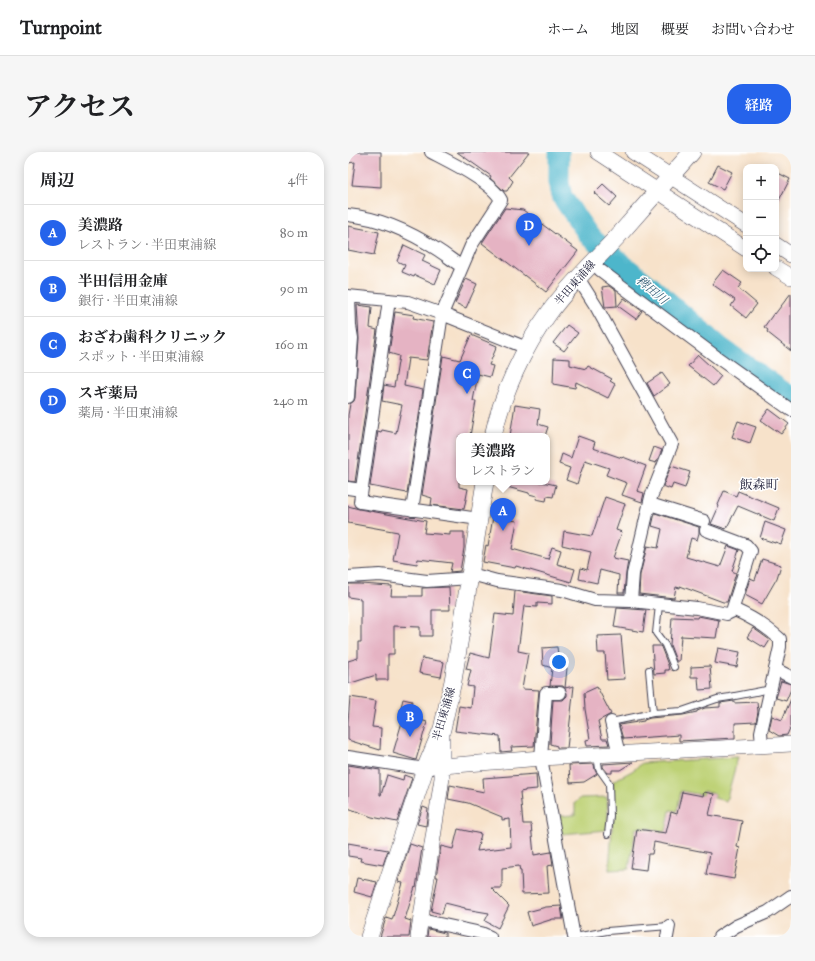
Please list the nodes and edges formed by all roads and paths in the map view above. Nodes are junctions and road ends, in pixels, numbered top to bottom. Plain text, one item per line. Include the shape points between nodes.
1 (432, 152) edge
2 (598, 152) edge
3 (633, 152) edge
4 (692, 152) edge
5 (671, 176) junction
6 (657, 192) junction
7 (348, 215) edge
8 (743, 223) edge
9 (743, 247) edge
10 (779, 247) edge
11 (791, 255) edge
12 (461, 266) junction
13 (596, 266) junction
14 (779, 270) edge
15 (791, 277) edge
16 (578, 278) junction
17 (349, 296) edge
18 (389, 300) junction
19 (442, 314) junction
20 (527, 348) junction
21 (348, 397) edge
22 (791, 410) edge
23 (494, 433) edge
24 (485, 485) edge
25 (348, 488) edge
26 (361, 490) junction
27 (650, 504) junction
28 (412, 510) junction
29 (479, 519) junction
30 (470, 576) junction
31 (348, 577) edge
32 (631, 601) junction
33 (659, 604) junction
34 (732, 611) junction
35 (785, 638) edge
36 (674, 667) dead end
37 (775, 669) junction
38 (649, 670) dead end
39 (791, 677) edge
40 (771, 689) junction
41 (560, 693) dead end
42 (653, 713) junction
43 (611, 722) joint
44 (442, 729) junction
45 (791, 744) edge
46 (762, 745) junction
47 (619, 754) junction
48 (597, 755) junction
49 (348, 757) edge
50 (541, 758) junction
51 (443, 766) junction
52 (425, 769) junction
53 (608, 834) dead end
54 (791, 896) edge
55 (421, 920) junction
56 (668, 932) edge
57 (369, 937) edge
58 (418, 937) edge
59 (490, 937) edge
60 (574, 937) edge
61 (719, 937) edge

1 - 12 street via 463,168 498,193 502,200
2 - 6 street
3 - 5 street
4 - 5 main road, 半田東浦線
5 - 6 main road, 半田東浦線
5 - 8 street
6 - 9 street
6 - 13 main road, 半田東浦線 via 617,236
7 - 12 street via 369,218 406,233
10 - 11 street
12 - 19 street
13 - 16 main road, 半田東浦線
13 - 22 street
14 - 15 street
16 - 20 main road, 半田東浦線 via 549,313
16 - 27 street via 672,444
17 - 18 street
17 - 21 street via 352,338
18 - 19 street via 408,302
18 - 26 street
19 - 20 street
19 - 28 street
20 - 23 main road, 半田東浦線 via 502,405
24 - 29 main road, 半田東浦線
25 - 26 street
26 - 28 street via 360,502
27 - 32 street via 633,574
27 - 34 street via 746,545 751,551
28 - 29 street
29 - 30 main road, 半田東浦線
30 - 31 street via 427,581 380,575
30 - 32 street via 562,590 595,600
30 - 44 main road, 半田東浦線 via 453,681
32 - 33 street
33 - 34 street via 727,614
33 - 36 lane via 656,633 665,645
34 - 35 street via 746,614
35 - 37 street
37 - 39 street
37 - 40 street
38 - 42 lane
40 - 42 lane via 717,699 682,710
40 - 46 street via 761,732
41 - 50 street via 546,693
42 - 43 lane
43 - 47 street
44 - 51 street
44 - 52 main road, 半田東浦線
45 - 46 street
46 - 47 street
47 - 48 street
48 - 50 street
48 - 53 lane via 599,769 609,783
49 - 52 street
50 - 51 street
50 - 60 street
51 - 52 street
51 - 55 street
52 - 57 main road, 半田東浦線
54 - 61 street via 768,912 736,926
55 - 58 street
55 - 59 street
56 - 60 lane via 606,931

